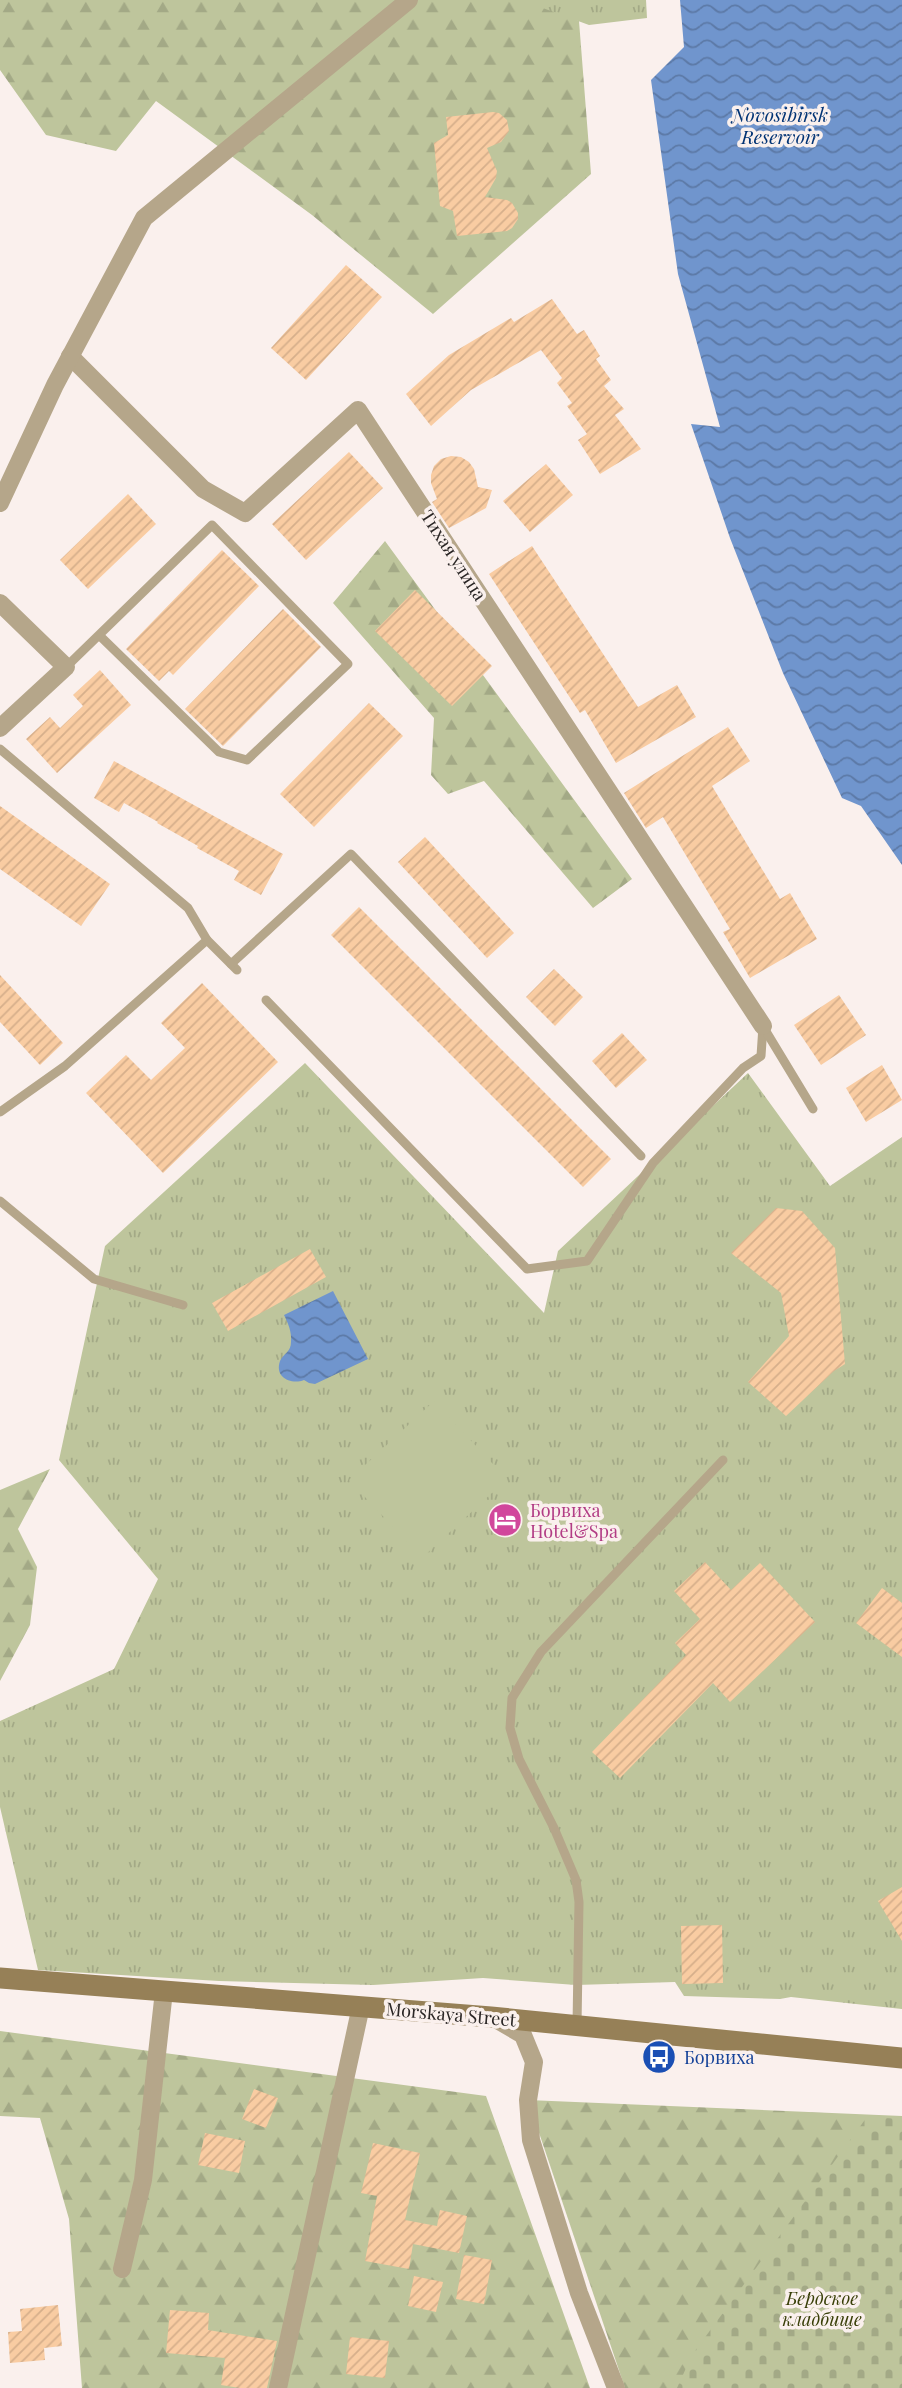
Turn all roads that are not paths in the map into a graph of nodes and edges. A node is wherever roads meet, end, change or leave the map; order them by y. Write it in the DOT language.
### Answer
graph roads {
  1 [pos="409,0"];
  2 [pos="70,356"];
  3 [pos="0,503"];
  4 [pos="0,603"];
  5 [pos="99,635"];
  6 [pos="66,667"];
  7 [pos="0,728"];
  8 [pos="0,749"];
  9 [pos="207,940"];
  10 [pos="266,1000"];
  11 [pos="763,1027"];
  12 [pos="813,1109"];
  13 [pos="0,1112"];
  14 [pos="642,1156"];
  15 [pos="0,1201"];
  16 [pos="183,1305"];
  17 [pos="723,1460"];
  18 [pos="0,1978"];
  19 [pos="164,1990"];
  20 [pos="361,2006"];
  21 [pos="491,2017"];
  22 [pos="576,2025"];
  23 [pos="902,2058"];
  24 [pos="122,2269"];
  25 [pos="278,2388"];
  26 [pos="616,2388"];
  1 -- 2 [label="street"];
  2 -- 3 [label="street"];
  2 -- 11 [label="street, Тихая улица"];
  4 -- 6 [label="street"];
  5 -- 5 [label="lane"];
  5 -- 6 [label="lane"];
  6 -- 7 [label="street"];
  8 -- 9 [label="lane"];
  9 -- 13 [label="lane"];
  9 -- 14 [label="lane"];
  10 -- 11 [label="lane"];
  11 -- 12 [label="lane"];
  15 -- 16 [label="lane"];
  17 -- 22 [label="lane"];
  18 -- 19 [label="street, Morskaya Street"];
  19 -- 20 [label="street, Morskaya Street"];
  19 -- 24 [label="street"];
  20 -- 21 [label="street, Morskaya Street"];
  20 -- 25 [label="street"];
  21 -- 22 [label="street, Morskaya Street"];
  21 -- 26 [label="street"];
  22 -- 23 [label="street, Morskaya Street"];
}
